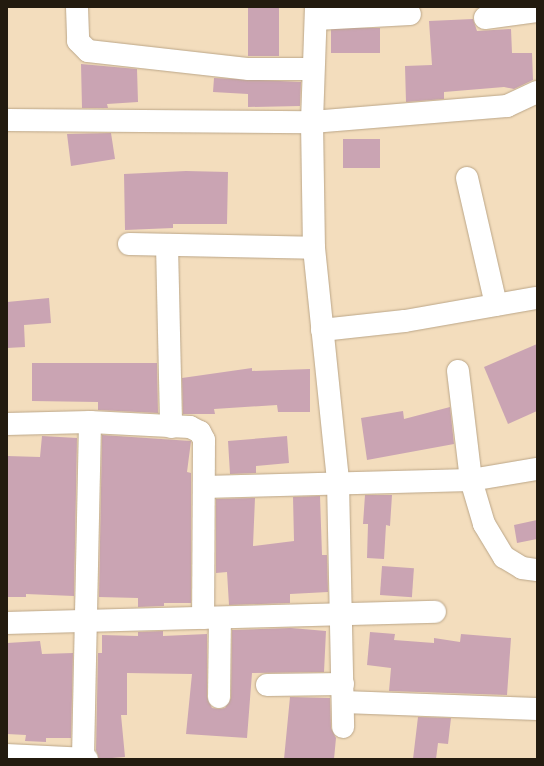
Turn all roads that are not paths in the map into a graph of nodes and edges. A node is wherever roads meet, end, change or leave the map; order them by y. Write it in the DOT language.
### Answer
graph roads {
  1 [pos="77,7"];
  2 [pos="537,11"];
  3 [pos="316,13"];
  4 [pos="410,14"];
  5 [pos="485,18"];
  6 [pos="313,70"];
  7 [pos="537,92"];
  8 [pos="7,120"];
  9 [pos="312,122"];
  10 [pos="467,178"];
  11 [pos="129,244"];
  12 [pos="167,245"];
  13 [pos="314,248"];
  14 [pos="535,298"];
  15 [pos="496,305"];
  16 [pos="322,330"];
  17 [pos="458,372"];
  18 [pos="90,422"];
  19 [pos="7,424"];
  20 [pos="171,427"];
  21 [pos="537,469"];
  22 [pos="471,480"];
  23 [pos="338,482"];
  24 [pos="204,487"];
  25 [pos="537,570"];
  26 [pos="435,612"];
  27 [pos="340,615"];
  28 [pos="212,618"];
  29 [pos="87,621"];
  30 [pos="7,623"];
  31 [pos="266,685"];
  32 [pos="343,693"];
  33 [pos="219,697"];
  34 [pos="537,709"];
  35 [pos="343,728"];
  36 [pos="7,755"];
  37 [pos="85,758"];
  1 -- 6 [label="street"];
  2 -- 5 [label="street"];
  3 -- 4 [label="street"];
  3 -- 6 [label="street"];
  6 -- 9 [label="street"];
  7 -- 9 [label="street"];
  8 -- 9 [label="street"];
  9 -- 13 [label="street"];
  10 -- 15 [label="street"];
  11 -- 12 [label="street"];
  12 -- 13 [label="street"];
  12 -- 20 [label="street"];
  13 -- 16 [label="street"];
  14 -- 15 [label="street"];
  15 -- 16 [label="street"];
  16 -- 23 [label="street"];
  17 -- 22 [label="street"];
  18 -- 19 [label="street"];
  18 -- 20 [label="street"];
  18 -- 29 [label="street"];
  20 -- 24 [label="street"];
  21 -- 22 [label="street"];
  22 -- 23 [label="street"];
  22 -- 25 [label="street"];
  23 -- 24 [label="street"];
  23 -- 27 [label="street"];
  24 -- 28 [label="street"];
  26 -- 27 [label="street"];
  27 -- 28 [label="street"];
  27 -- 32 [label="street"];
  28 -- 29 [label="street"];
  28 -- 33 [label="street"];
  29 -- 30 [label="street"];
  29 -- 37 [label="street"];
  31 -- 32 [label="street"];
  32 -- 34 [label="street"];
  32 -- 35 [label="street"];
  36 -- 37 [label="street"];
}
